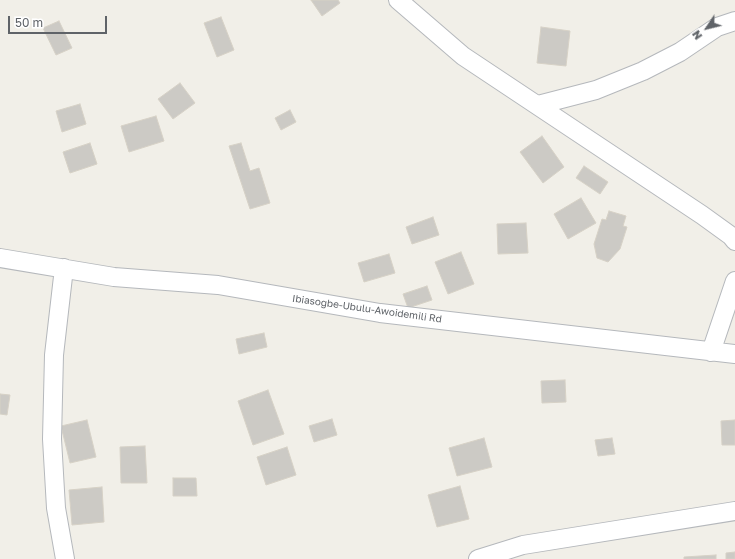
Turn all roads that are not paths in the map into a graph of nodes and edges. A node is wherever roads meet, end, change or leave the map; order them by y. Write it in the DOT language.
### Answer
graph roads {
  1 [pos="398,0"];
  2 [pos="735,21"];
  3 [pos="538,106"];
  4 [pos="735,241"];
  5 [pos="0,258"];
  6 [pos="64,268"];
  7 [pos="735,281"];
  8 [pos="711,352"];
  9 [pos="735,354"];
  10 [pos="735,511"];
  11 [pos="65,559"];
  12 [pos="478,559"];
  1 -- 3 [label="street"];
  2 -- 3 [label="street"];
  3 -- 4 [label="street"];
  5 -- 6 [label="street, Ibiasogbe-Ubulu-Awoidemili Rd"];
  6 -- 8 [label="street, Ibiasogbe-Ubulu-Awoidemili Rd"];
  6 -- 11 [label="street"];
  7 -- 8 [label="street"];
  8 -- 9 [label="street, Ibiasogbe-Ubulu-Awoidemili Rd"];
  10 -- 12 [label="street"];
}
